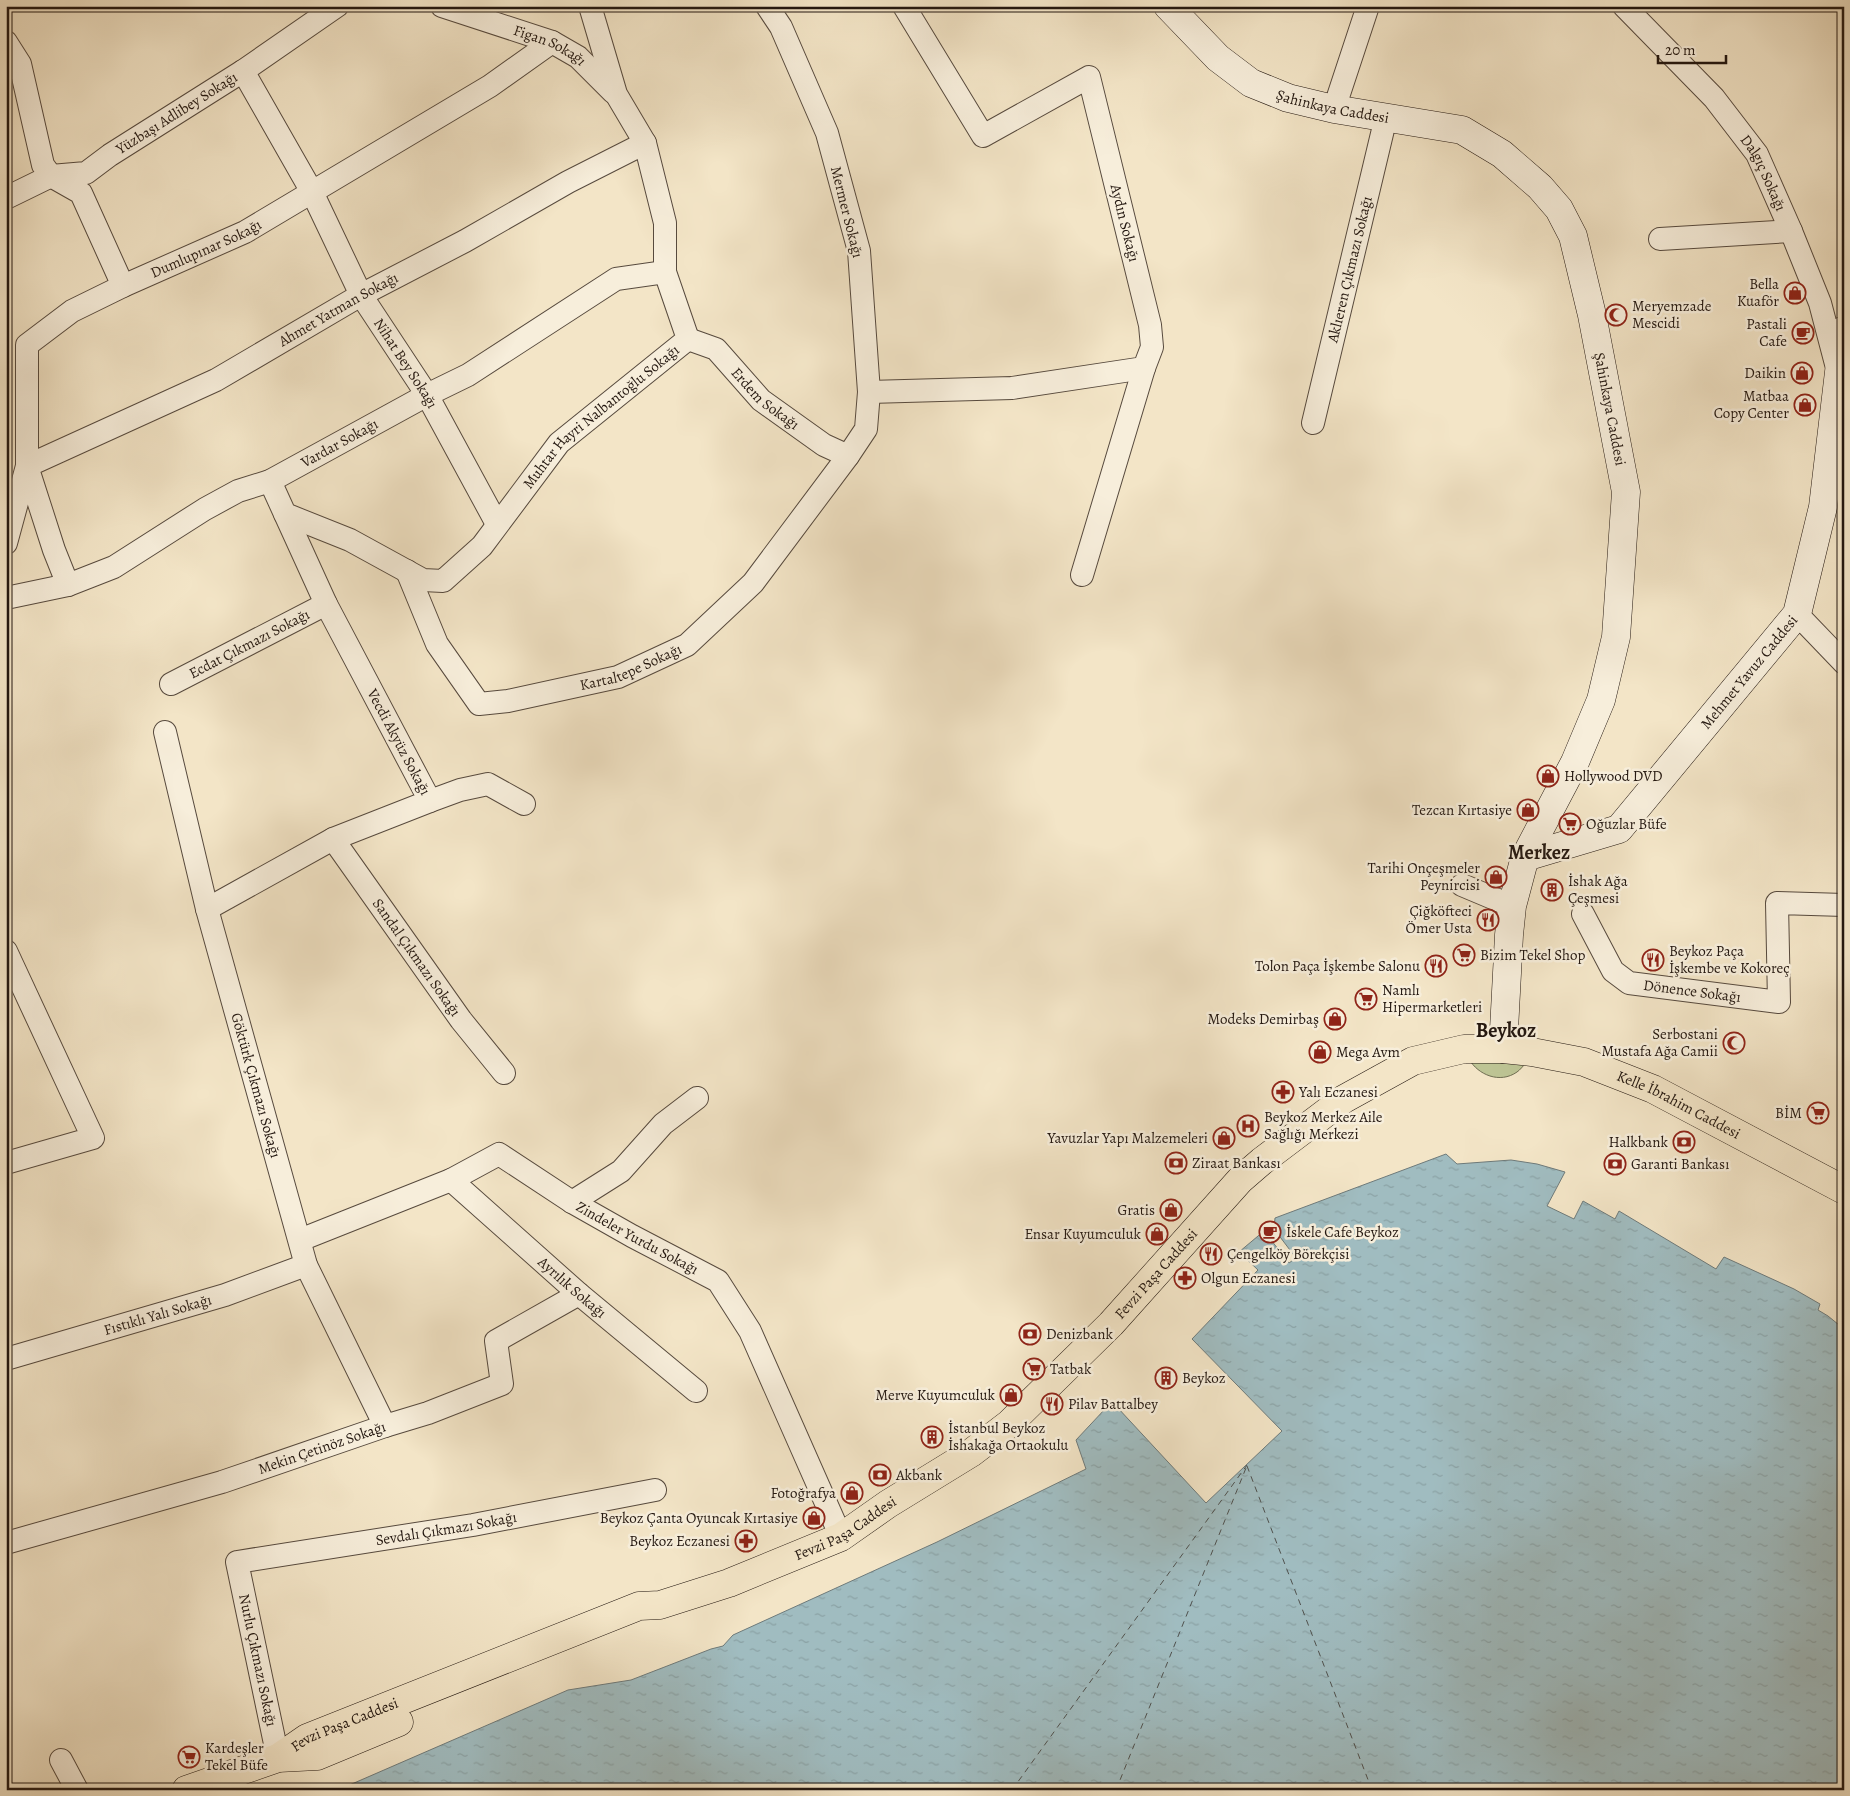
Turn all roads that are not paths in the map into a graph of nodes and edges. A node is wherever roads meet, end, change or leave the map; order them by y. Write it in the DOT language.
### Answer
graph roads {
  1 [pos="337,6"];
  2 [pos="442,6"];
  3 [pos="590,6"];
  4 [pos="767,6"];
  5 [pos="904,6"];
  6 [pos="1168,6"];
  7 [pos="1368,6"];
  8 [pos="1624,6"];
  9 [pos="6,42"];
  10 [pos="552,42"];
  11 [pos="243,71"];
  12 [pos="616,94"];
  13 [pos="1334,109"];
  14 [pos="1386,116"];
  15 [pos="645,144"];
  16 [pos="51,176"];
  17 [pos="312,192"];
  18 [pos="6,198"];
  19 [pos="1790,230"];
  20 [pos="1660,239"];
  21 [pos="665,272"];
  22 [pos="123,286"];
  23 [pos="361,295"];
  24 [pos="1844,330"];
  25 [pos="688,339"];
  26 [pos="1144,368"];
  27 [pos="1841,382"];
  28 [pos="869,392"];
  29 [pos="427,395"];
  30 [pos="1313,422"];
  31 [pos="848,456"];
  32 [pos="27,466"];
  33 [pos="270,481"];
  34 [pos="285,514"];
  35 [pos="498,524"];
  36 [pos="6,543"];
  37 [pos="407,571"];
  38 [pos="1082,575"];
  39 [pos="68,585"];
  40 [pos="6,598"];
  41 [pos="326,604"];
  42 [pos="1798,614"];
  43 [pos="1844,663"];
  44 [pos="171,684"];
  45 [pos="165,732"];
  46 [pos="430,801"];
  47 [pos="524,804"];
  48 [pos="333,839"];
  49 [pos="1525,857"];
  50 [pos="1462,885"];
  51 [pos="1844,905"];
  52 [pos="1512,906"];
  53 [pos="207,909"];
  54 [pos="1583,914"];
  55 [pos="9,965"];
  56 [pos="1503,1049"];
  57 [pos="504,1073"];
  58 [pos="697,1098"];
  59 [pos="6,1164"];
  60 [pos="451,1180"];
  61 [pos="1844,1190"];
  62 [pos="572,1202"];
  63 [pos="300,1240"];
  64 [pos="306,1264"];
  65 [pos="579,1294"];
  66 [pos="6,1359"];
  67 [pos="696,1391"];
  68 [pos="385,1426"];
  69 [pos="655,1490"];
  70 [pos="841,1537"];
  71 [pos="6,1543"];
  72 [pos="237,1562"];
  73 [pos="278,1758"];
  74 [pos="62,1760"];
  75 [pos="77,1790"];
  76 [pos="186,1790"];
  1 -- 11 [label="street, Yüzbaşı Adlibey Sokağı"];
  2 -- 10 [label="street, Figan Sokağı"];
  3 -- 12 [label="street, Muhtar Hayri Nalbantoğlu Sokağı"];
  4 -- 28 [label="street, Mermer Sokağı"];
  5 -- 26 [label="street, Aydın Sokağı"];
  6 -- 13 [label="street, Şahinkaya Caddesi"];
  7 -- 13 [label="street"];
  8 -- 19 [label="street, Dalgıç Sokağı"];
  9 -- 16 [label="street"];
  10 -- 12 [label="street, Figan Sokağı"];
  10 -- 17 [label="street, Dumlupınar Sokağı"];
  11 -- 16 [label="street, Yüzbaşı Adlibey Sokağı"];
  11 -- 17 [label="street, Nihat Bey Sokağı"];
  12 -- 15 [label="street, Muhtar Hayri Nalbantoğlu Sokağı"];
  13 -- 14 [label="street, Şahinkaya Caddesi"];
  14 -- 30 [label="street, Aklıeren Çıkmazı Sokağı"];
  14 -- 49 [label="street, Şahinkaya Caddesi"];
  15 -- 21 [label="street, Muhtar Hayri Nalbantoğlu Sokağı"];
  15 -- 23 [label="street, Ahmet Yatman Sokağı"];
  16 -- 18 [label="street, Yüzbaşı Adlibey Sokağı"];
  16 -- 22 [label="street"];
  17 -- 22 [label="street, Dumlupınar Sokağı"];
  17 -- 23 [label="street, Nihat Bey Sokağı"];
  19 -- 20 [label="street"];
  19 -- 27 [label="street, Dalgıç Sokağı"];
  21 -- 25 [label="street, Muhtar Hayri Nalbantoğlu Sokağı"];
  21 -- 29 [label="street, Vardar Sokağı"];
  22 -- 32 [label="street, Dumlupınar Sokağı"];
  23 -- 29 [label="street, Nihat Bey Sokağı"];
  23 -- 32 [label="street, Ahmet Yatman Sokağı"];
  24 -- 27 [label="street, Mehmet Yavuz Caddesi"];
  25 -- 31 [label="street, Erdem Sokağı"];
  25 -- 35 [label="street, Muhtar Hayri Nalbantoğlu Sokağı"];
  26 -- 28 [label="street"];
  26 -- 38 [label="street, Aydın Sokağı"];
  27 -- 42 [label="street, Mehmet Yavuz Caddesi"];
  28 -- 31 [label="street, Mermer Sokağı"];
  29 -- 33 [label="street, Vardar Sokağı"];
  29 -- 35 [label="street, Nihat Bey Sokağı"];
  31 -- 37 [label="street, Kartaltepe Sokağı"];
  32 -- 36 [label="street, Dumlupınar Sokağı"];
  32 -- 39 [label="street"];
  33 -- 34 [label="street"];
  33 -- 39 [label="street, Vardar Sokağı"];
  34 -- 37 [label="street, Muhtar Hayri Nalbantoğlu Sokağı"];
  34 -- 41 [label="street, Vecdi Akyüz Sokağı"];
  35 -- 37 [label="street, Muhtar Hayri Nalbantoğlu Sokağı"];
  39 -- 40 [label="street, Vardar Sokağı"];
  41 -- 44 [label="street, Ecdat Çıkmazı Sokağı"];
  41 -- 46 [label="street, Vecdi Akyüz Sokağı"];
  42 -- 43 [label="street"];
  42 -- 49 [label="street, Mehmet Yavuz Caddesi"];
  45 -- 53 [label="street, Göktürk Çıkmazı Sokağı"];
  46 -- 47 [label="street"];
  46 -- 48 [label="street, Vecdi Akyüz Sokağı"];
  48 -- 53 [label="street, Vecdi Akyüz Sokağı"];
  48 -- 57 [label="street, Sandal Çıkmazı Sokağı"];
  49 -- 52 [label="street, Şahinkaya Caddesi"];
  50 -- 52 [label="street"];
  51 -- 54 [label="street, Dönence Sokağı"];
  52 -- 56 [label="street, Şahinkaya Caddesi"];
  53 -- 63 [label="street, Göktürk Çıkmazı Sokağı"];
  55 -- 59 [label="street"];
  56 -- 61 [label="main road, Kelle İbrahim Caddesi"];
  56 -- 70 [label="main road, Fevzi Paşa Caddesi"];
  58 -- 62 [label="street"];
  60 -- 62 [label="street, Zindeler Yurdu Sokağı"];
  60 -- 63 [label="street, Zindeler Yurdu Sokağı"];
  60 -- 65 [label="street, Ayrılık Sokağı"];
  62 -- 70 [label="street, Zindeler Yurdu Sokağı"];
  63 -- 64 [label="street, Göktürk Çıkmazı Sokağı"];
  64 -- 66 [label="street, Fıstıklı Yalı Sokağı"];
  64 -- 68 [label="street, Göktürk Çıkmazı Sokağı"];
  65 -- 67 [label="street, Ayrılık Sokağı"];
  65 -- 68 [label="street, Mekin Çetinöz Sokağı"];
  68 -- 71 [label="street, Mekin Çetinöz Sokağı"];
  69 -- 72 [label="street, Sevdalı Çıkmazı Sokağı"];
  70 -- 73 [label="main road, Fevzi Paşa Caddesi"];
  72 -- 73 [label="street, Nurlu Çıkmazı Sokağı"];
  73 -- 76 [label="main road, Fevzi Paşa Caddesi"];
  74 -- 75 [label="street"];
}
